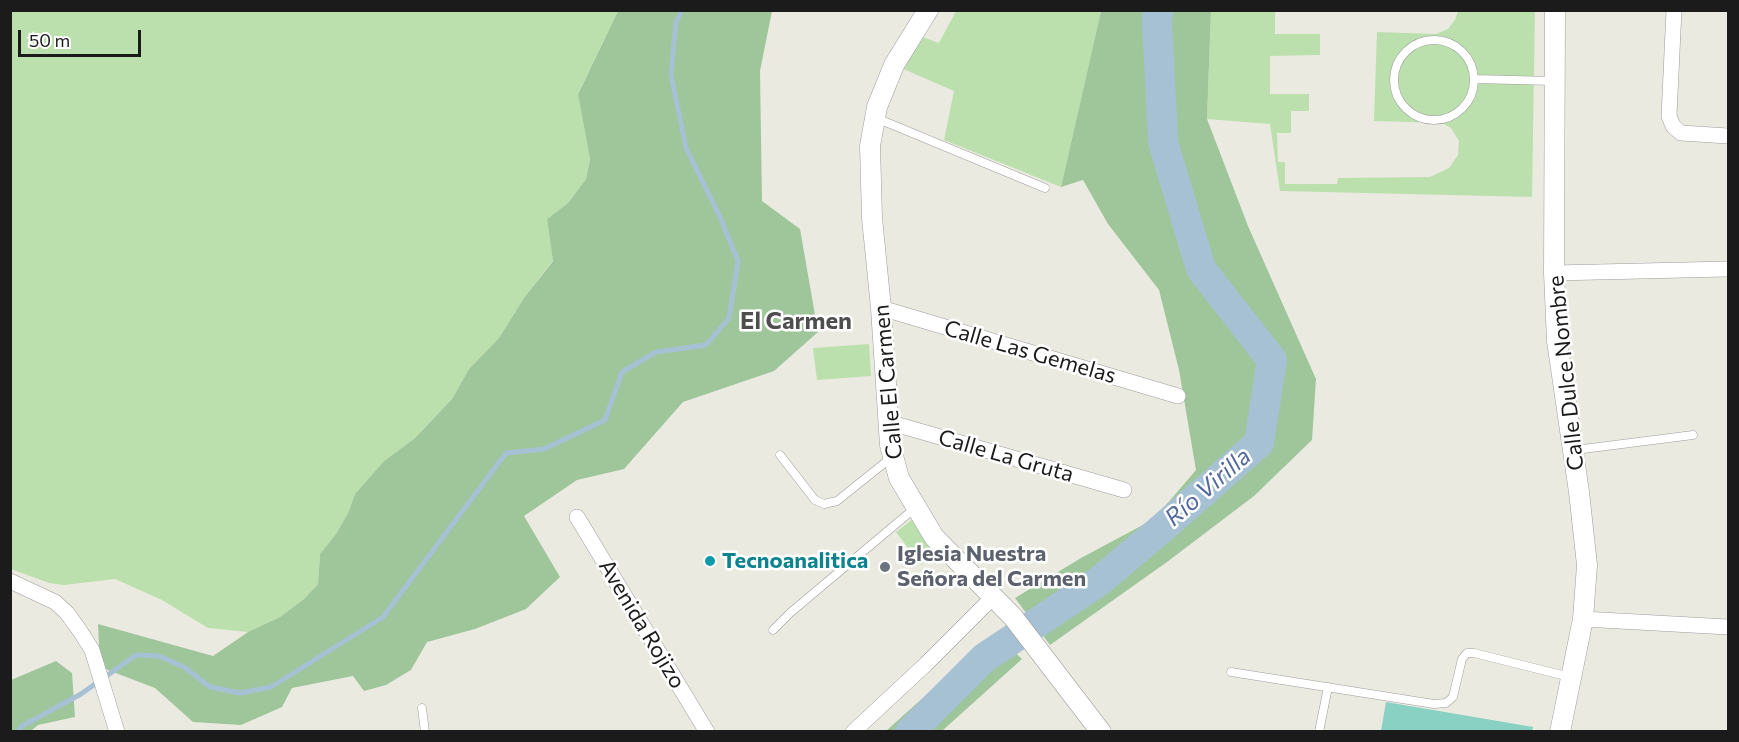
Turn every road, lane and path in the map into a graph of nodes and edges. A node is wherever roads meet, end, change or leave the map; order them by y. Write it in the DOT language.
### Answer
graph roads {
  1 [pos="928,10"];
  2 [pos="1555,10"];
  3 [pos="1674,10"];
  4 [pos="1474,79"];
  5 [pos="1555,81"];
  6 [pos="875,117"];
  7 [pos="1728,136"];
  8 [pos="1045,188"];
  9 [pos="1728,269"];
  10 [pos="1554,273"];
  11 [pos="881,308"];
  12 [pos="1178,396"];
  13 [pos="888,422"];
  14 [pos="1693,435"];
  15 [pos="1573,450"];
  16 [pos="780,455"];
  17 [pos="893,456"];
  18 [pos="1124,490"];
  19 [pos="915,508"];
  20 [pos="577,517"];
  21 [pos="10,581"];
  22 [pos="993,597"];
  23 [pos="1583,619"];
  24 [pos="1728,627"];
  25 [pos="773,630"];
  26 [pos="1231,672"];
  27 [pos="1572,677"];
  28 [pos="1328,687"];
  29 [pos="422,708"];
  30 [pos="117,732"];
  31 [pos="425,732"];
  32 [pos="707,732"];
  33 [pos="853,732"];
  34 [pos="1101,732"];
  35 [pos="1319,732"];
  36 [pos="1560,732"];
  1 -- 6 [label="street, Calle El Carmen"];
  2 -- 5 [label="street, Calle Dulce Nombre"];
  3 -- 7 [label="street"];
  4 -- 4 [label="lane"];
  4 -- 5 [label="lane"];
  5 -- 10 [label="street, Calle Dulce Nombre"];
  6 -- 8 [label="lane"];
  6 -- 11 [label="street, Calle El Carmen"];
  9 -- 10 [label="street"];
  10 -- 15 [label="street, Calle Dulce Nombre"];
  11 -- 12 [label="street, Calle Las Gemelas"];
  11 -- 13 [label="street, Calle El Carmen"];
  13 -- 17 [label="street, Calle El Carmen"];
  13 -- 18 [label="street, Calle La Gruta"];
  14 -- 15 [label="lane"];
  15 -- 23 [label="street, Calle Dulce Nombre"];
  16 -- 17 [label="lane"];
  17 -- 19 [label="street, Calle El Carmen"];
  19 -- 22 [label="street, Calle El Carmen"];
  19 -- 25 [label="lane"];
  20 -- 32 [label="street, Avenida Rojizo"];
  21 -- 30 [label="street"];
  22 -- 33 [label="street"];
  22 -- 34 [label="street, Calle El Carmen"];
  23 -- 24 [label="street"];
  23 -- 27 [label="street, Calle Dulce Nombre"];
  26 -- 28 [label="lane"];
  27 -- 28 [label="lane"];
  27 -- 36 [label="street, Calle Dulce Nombre"];
  28 -- 35 [label="lane"];
  29 -- 31 [label="lane"];
}
